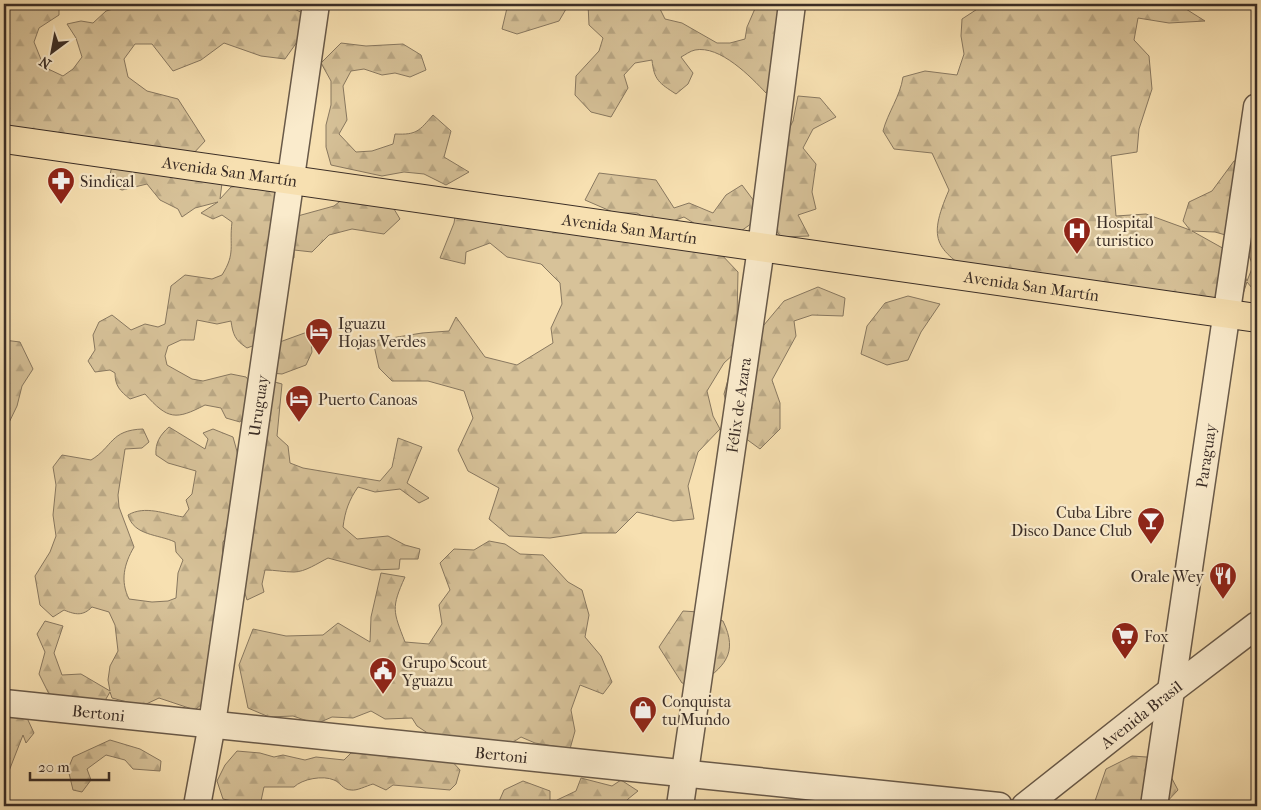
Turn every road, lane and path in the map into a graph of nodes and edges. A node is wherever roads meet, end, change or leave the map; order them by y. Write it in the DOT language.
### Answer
graph roads {
  1 [pos="316,4"];
  2 [pos="792,4"];
  3 [pos="1257,107"];
  4 [pos="4,139"];
  5 [pos="289,180"];
  6 [pos="761,248"];
  7 [pos="1226,315"];
  8 [pos="1257,318"];
  9 [pos="1257,625"];
  10 [pos="1173,689"];
  11 [pos="4,703"];
  12 [pos="212,724"];
  13 [pos="684,775"];
  14 [pos="197,806"];
  15 [pos="680,806"];
  16 [pos="999,806"];
  17 [pos="1026,806"];
  18 [pos="1154,806"];
  1 -- 5 [label="street, Uruguay"];
  2 -- 6 [label="street, Félix de Azara"];
  3 -- 7 [label="street, Paraguay"];
  4 -- 5 [label="main road, Avenida San Martín"];
  5 -- 6 [label="main road, Avenida San Martín"];
  5 -- 12 [label="street, Uruguay"];
  6 -- 7 [label="main road, Avenida San Martín"];
  6 -- 13 [label="street, Félix de Azara"];
  7 -- 8 [label="main road, Avenida San Martín"];
  7 -- 10 [label="street, Paraguay"];
  9 -- 10 [label="street, Avenida Brasil"];
  10 -- 17 [label="street, Avenida Brasil"];
  10 -- 18 [label="street, Paraguay"];
  11 -- 12 [label="street, Bertoni"];
  12 -- 13 [label="street, Bertoni"];
  12 -- 14 [label="street, Uruguay"];
  13 -- 15 [label="street, Félix de Azara"];
  13 -- 16 [label="street, Bertoni"];
}
